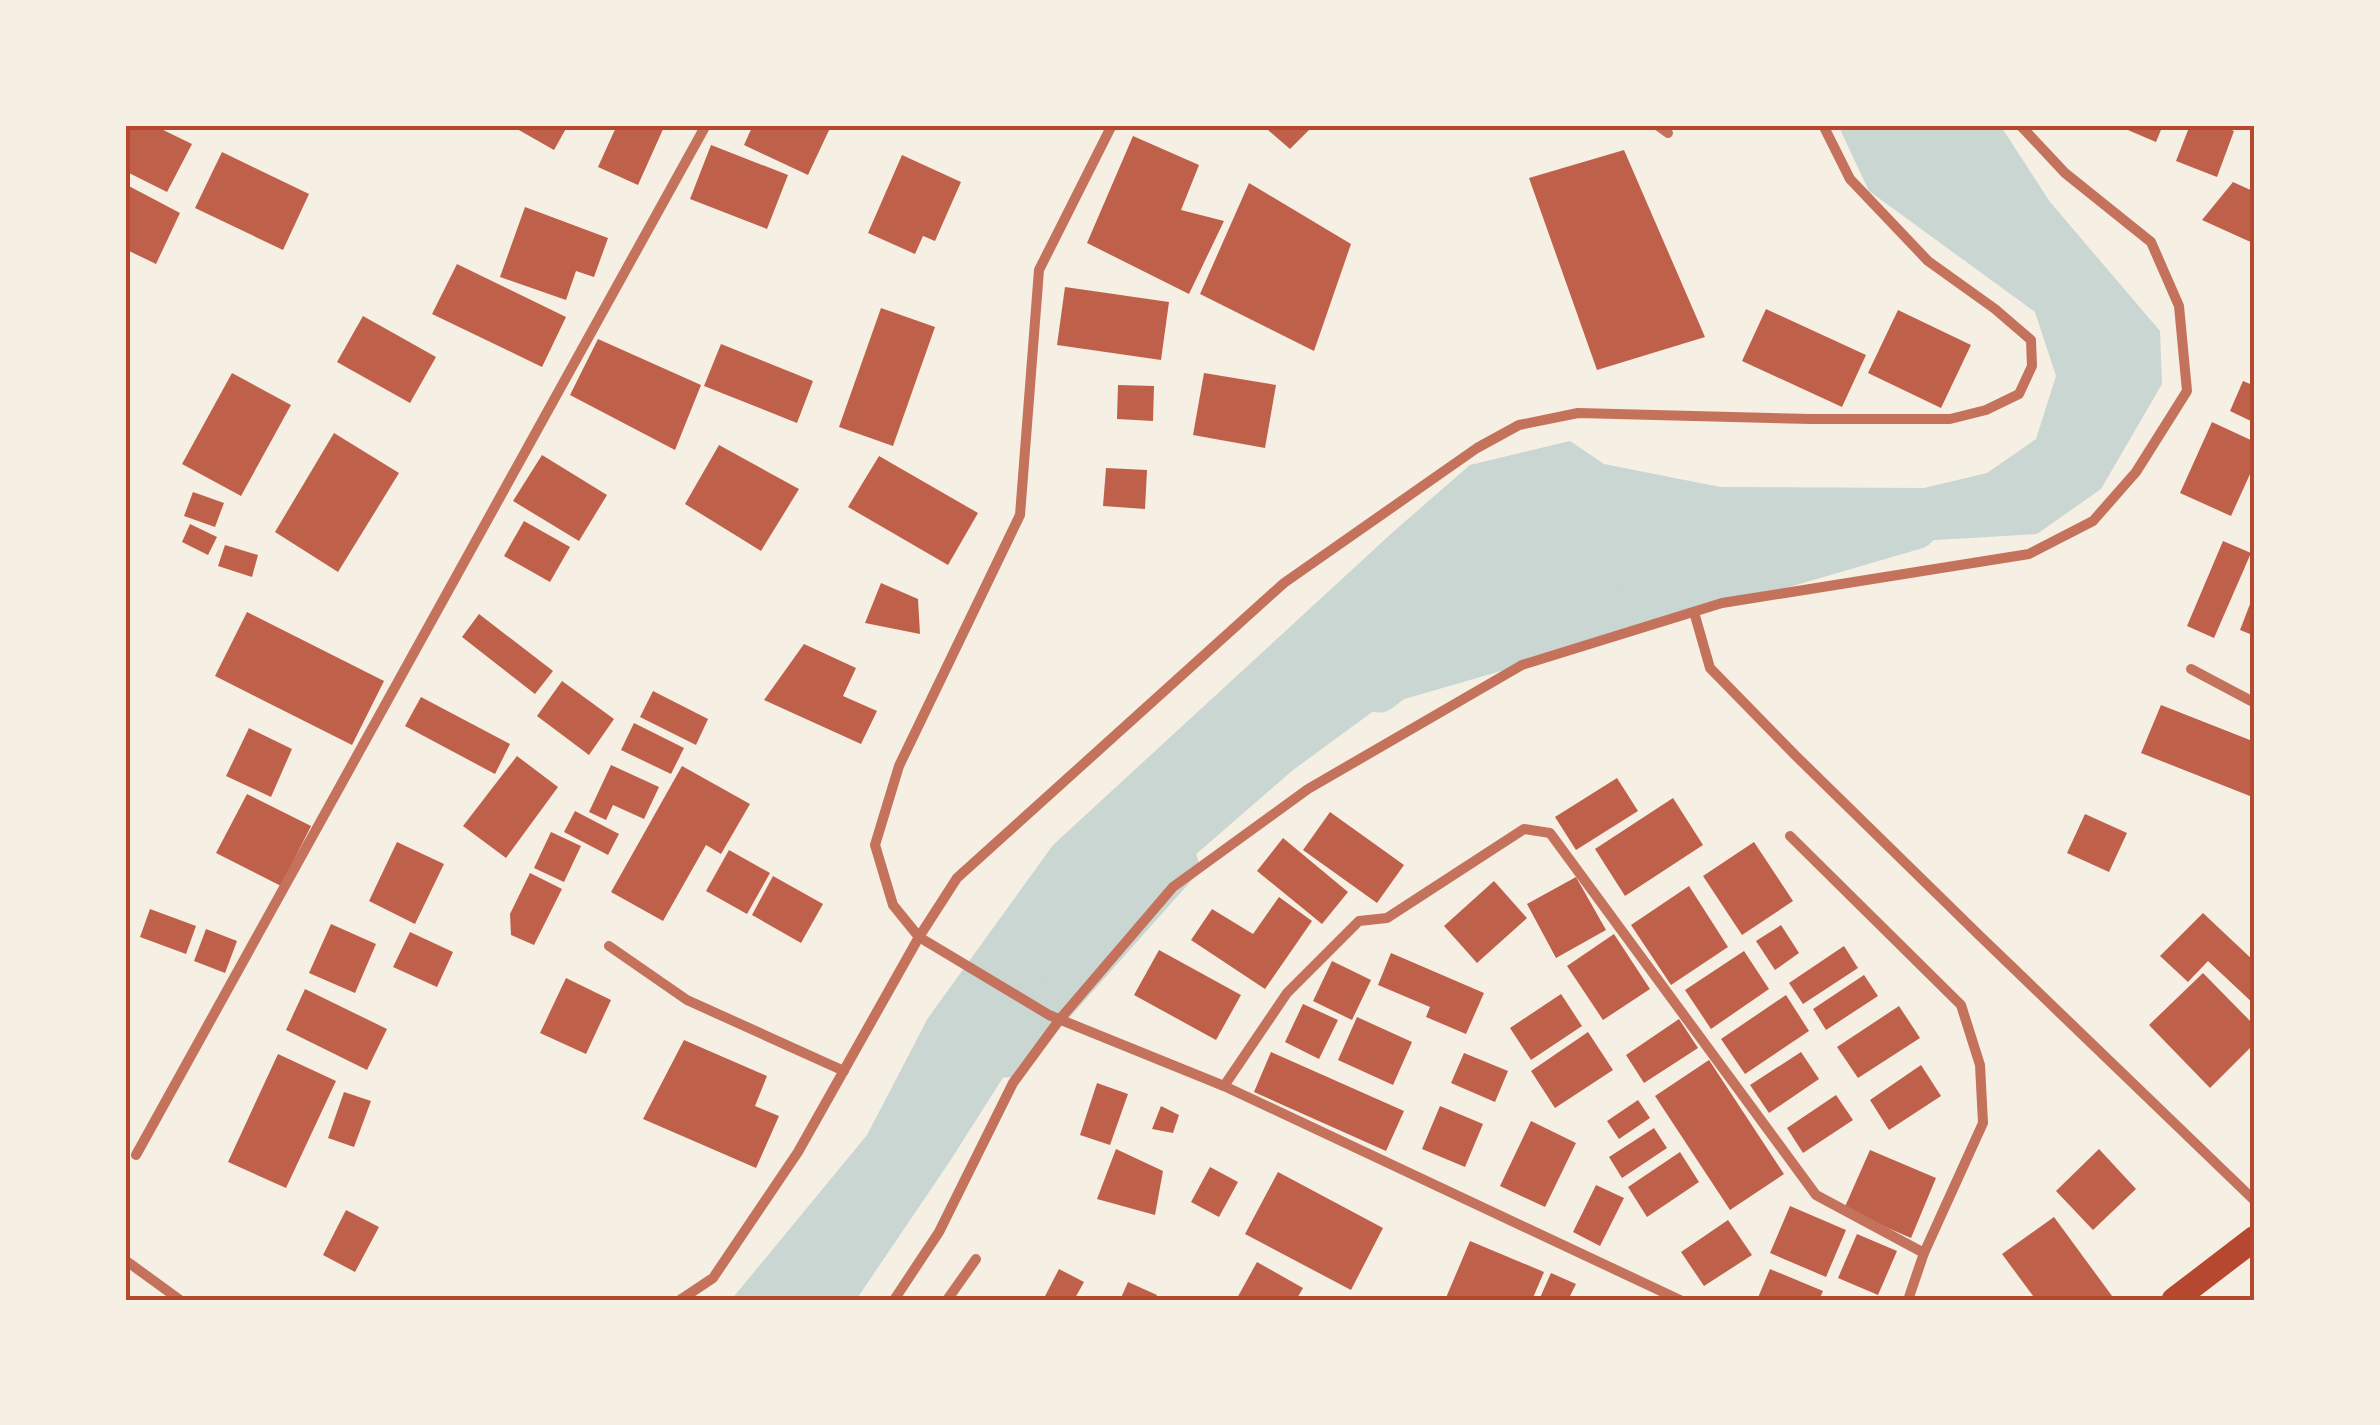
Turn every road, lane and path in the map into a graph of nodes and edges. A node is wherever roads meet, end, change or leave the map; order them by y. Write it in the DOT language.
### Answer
graph roads {
  1 [pos="706,125"];
  2 [pos="1112,125"];
  3 [pos="1657,125"];
  4 [pos="1823,125"];
  5 [pos="2020,125"];
  6 [pos="1668,133"];
  7 [pos="1694,612"];
  8 [pos="2191,670"];
  9 [pos="2255,702"];
  10 [pos="1790,836"];
  11 [pos="919,937"];
  12 [pos="609,946"];
  13 [pos="1055,1017"];
  14 [pos="844,1071"];
  15 [pos="1224,1086"];
  16 [pos="136,1155"];
  17 [pos="2255,1201"];
  18 [pos="2255,1238"];
  19 [pos="1924,1254"];
  20 [pos="976,1259"];
  21 [pos="125,1260"];
  22 [pos="180,1300"];
  23 [pos="680,1300"];
  24 [pos="894,1300"];
  25 [pos="947,1300"];
  26 [pos="1680,1300"];
  27 [pos="1908,1300"];
  28 [pos="2174,1300"];
  1 -- 16 [label="street"];
  2 -- 11 [label="street"];
  3 -- 6 [label="street"];
  4 -- 11 [label="street"];
  5 -- 7 [label="street"];
  7 -- 13 [label="street"];
  7 -- 17 [label="street"];
  8 -- 9 [label="street"];
  10 -- 19 [label="street"];
  11 -- 13 [label="street"];
  11 -- 14 [label="street"];
  12 -- 14 [label="street"];
  13 -- 15 [label="street"];
  13 -- 24 [label="street"];
  14 -- 23 [label="street"];
  15 -- 19 [label="street"];
  15 -- 26 [label="street"];
  18 -- 28 [label="main road"];
  19 -- 27 [label="street"];
  20 -- 25 [label="street"];
  21 -- 22 [label="street"];
}
